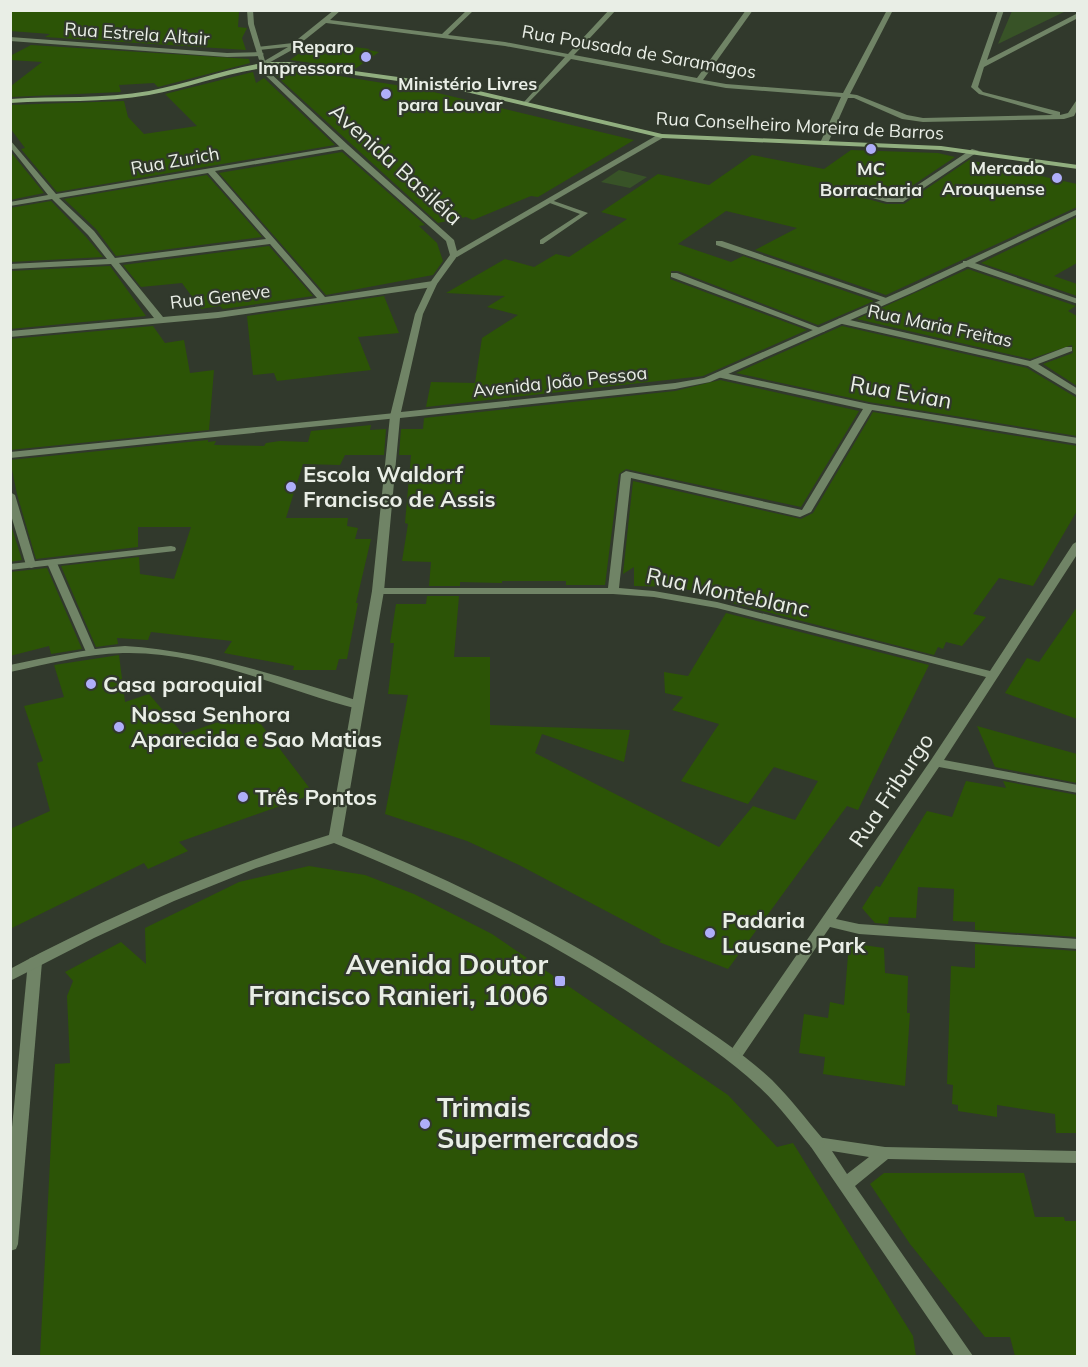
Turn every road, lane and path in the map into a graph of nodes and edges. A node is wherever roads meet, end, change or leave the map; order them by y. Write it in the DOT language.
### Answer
graph roads {
  1 [pos="250,10"];
  2 [pos="338,10"];
  3 [pos="471,10"];
  4 [pos="613,10"];
  5 [pos="750,10"];
  6 [pos="890,10"];
  7 [pos="1001,10"];
  8 [pos="1077,15"];
  9 [pos="325,21"];
  10 [pos="444,35"];
  11 [pos="10,39"];
  12 [pos="297,44"];
  13 [pos="260,51"];
  14 [pos="571,55"];
  15 [pos="263,64"];
  16 [pos="983,65"];
  17 [pos="698,82"];
  18 [pos="846,94"];
  19 [pos="1077,100"];
  20 [pos="10,103"];
  21 [pos="526,103"];
  22 [pos="1067,117"];
  23 [pos="662,136"];
  24 [pos="10,142"];
  25 [pos="824,143"];
  26 [pos="345,147"];
  27 [pos="975,151"];
  28 [pos="1077,167"];
  29 [pos="210,170"];
  30 [pos="843,189"];
  31 [pos="54,197"];
  32 [pos="549,201"];
  33 [pos="10,204"];
  34 [pos="1077,211"];
  35 [pos="272,242"];
  36 [pos="543,242"];
  37 [pos="719,243"];
  38 [pos="454,255"];
  39 [pos="113,261"];
  40 [pos="966,263"];
  41 [pos="10,267"];
  42 [pos="674,275"];
  43 [pos="433,284"];
  44 [pos="888,300"];
  45 [pos="324,301"];
  46 [pos="1077,302"];
  47 [pos="161,321"];
  48 [pos="841,321"];
  49 [pos="821,330"];
  50 [pos="10,334"];
  51 [pos="1069,349"];
  52 [pos="1031,364"];
  53 [pos="720,375"];
  54 [pos="1077,393"];
  55 [pos="869,407"];
  56 [pos="395,416"];
  57 [pos="1077,441"];
  58 [pos="10,455"];
  59 [pos="10,495"];
  60 [pos="1077,544"];
  61 [pos="171,549"];
  62 [pos="52,562"];
  63 [pos="31,565"];
  64 [pos="10,567"];
  65 [pos="378,591"];
  66 [pos="613,591"];
  67 [pos="91,652"];
  68 [pos="10,669"];
  69 [pos="993,675"];
  70 [pos="358,705"];
  71 [pos="936,762"];
  72 [pos="1077,789"];
  73 [pos="335,838"];
  74 [pos="827,922"];
  75 [pos="1077,944"];
  76 [pos="35,962"];
  77 [pos="10,976"];
  78 [pos="734,1057"];
  79 [pos="817,1143"];
  80 [pos="885,1153"];
  81 [pos="1077,1157"];
  82 [pos="846,1184"];
  83 [pos="10,1244"];
  84 [pos="964,1356"];
  1 -- 13 [label="street"];
  2 -- 9 [label="street"];
  3 -- 10 [label="street"];
  4 -- 14 [label="street"];
  5 -- 17 [label="street"];
  6 -- 18 [label="street"];
  7 -- 16 [label="street"];
  8 -- 16 [label="street"];
  9 -- 10 [label="street, Rua Pousada de Saramagos"];
  9 -- 12 [label="street"];
  10 -- 14 [label="street, Rua Pousada de Saramagos"];
  11 -- 13 [label="street, Rua Estrela Altair"];
  12 -- 13 [label="street, Rua Estrela Altair"];
  12 -- 15 [label="street"];
  13 -- 15 [label="street"];
  14 -- 17 [label="street, Rua Pousada de Saramagos"];
  14 -- 21 [label="street"];
  15 -- 20 [label="main road, Rua Conselheiro Moreira de Barros"];
  15 -- 21 [label="main road, Rua Conselheiro Moreira de Barros"];
  15 -- 26 [label="street, Avenida Basiléia"];
  16 -- 22 [label="street"];
  17 -- 18 [label="street, Rua Pousada de Saramagos"];
  18 -- 22 [label="street, Rua Pousada de Saramagos"];
  18 -- 25 [label="street"];
  19 -- 22 [label="street"];
  21 -- 23 [label="main road, Rua Conselheiro Moreira de Barros"];
  23 -- 25 [label="main road, Rua Conselheiro Moreira de Barros"];
  23 -- 32 [label="street"];
  24 -- 31 [label="street"];
  25 -- 27 [label="main road, Rua Conselheiro Moreira de Barros"];
  26 -- 29 [label="street, Rua Zurich"];
  26 -- 38 [label="street, Avenida Basiléia"];
  27 -- 28 [label="main road, Rua Conselheiro Moreira de Barros"];
  27 -- 30 [label="street"];
  29 -- 31 [label="street, Rua Zurich"];
  29 -- 35 [label="street"];
  31 -- 33 [label="street, Rua Zurich"];
  31 -- 39 [label="street"];
  32 -- 36 [label="lane"];
  32 -- 38 [label="street"];
  34 -- 40 [label="street, Avenida João Pessoa"];
  35 -- 39 [label="street"];
  35 -- 45 [label="street"];
  37 -- 44 [label="lane"];
  38 -- 43 [label="street, Avenida Basiléia"];
  39 -- 41 [label="street"];
  39 -- 47 [label="street"];
  40 -- 44 [label="street, Avenida João Pessoa"];
  40 -- 46 [label="street"];
  42 -- 49 [label="lane"];
  43 -- 45 [label="street, Rua Geneve"];
  43 -- 56 [label="street, Avenida Basiléia"];
  44 -- 48 [label="street, Avenida João Pessoa"];
  45 -- 47 [label="street, Rua Geneve"];
  47 -- 50 [label="street, Rua Geneve"];
  48 -- 49 [label="street, Avenida João Pessoa"];
  48 -- 52 [label="street, Rua Maria Freitas"];
  49 -- 53 [label="street, Avenida João Pessoa"];
  51 -- 52 [label="street, Rua Maria Freitas"];
  52 -- 54 [label="street, Rua Maria Freitas"];
  53 -- 55 [label="street, Rua Evian"];
  53 -- 56 [label="street, Avenida João Pessoa"];
  55 -- 57 [label="street, Rua Evian"];
  55 -- 66 [label="street"];
  56 -- 58 [label="street, Avenida João Pessoa"];
  56 -- 65 [label="street, Avenida Basiléia"];
  59 -- 63 [label="lane"];
  60 -- 69 [label="street, Rua Friburgo"];
  61 -- 62 [label="street"];
  62 -- 63 [label="street"];
  62 -- 67 [label="lane"];
  63 -- 64 [label="street"];
  65 -- 66 [label="street, Rua Monteblanc"];
  65 -- 70 [label="street, Avenida Basiléia"];
  66 -- 69 [label="street, Rua Monteblanc"];
  67 -- 68 [label="street"];
  67 -- 70 [label="street"];
  69 -- 71 [label="street, Rua Friburgo"];
  70 -- 73 [label="street, Avenida Basiléia"];
  71 -- 72 [label="street"];
  71 -- 74 [label="street, Rua Friburgo"];
  73 -- 76 [label="street"];
  73 -- 78 [label="street"];
  74 -- 75 [label="street"];
  74 -- 78 [label="street, Rua Friburgo"];
  76 -- 77 [label="street"];
  76 -- 83 [label="street"];
  78 -- 79 [label="street"];
  79 -- 80 [label="street"];
  79 -- 82 [label="street"];
  80 -- 81 [label="street"];
  80 -- 82 [label="street"];
  82 -- 84 [label="street"];
}
